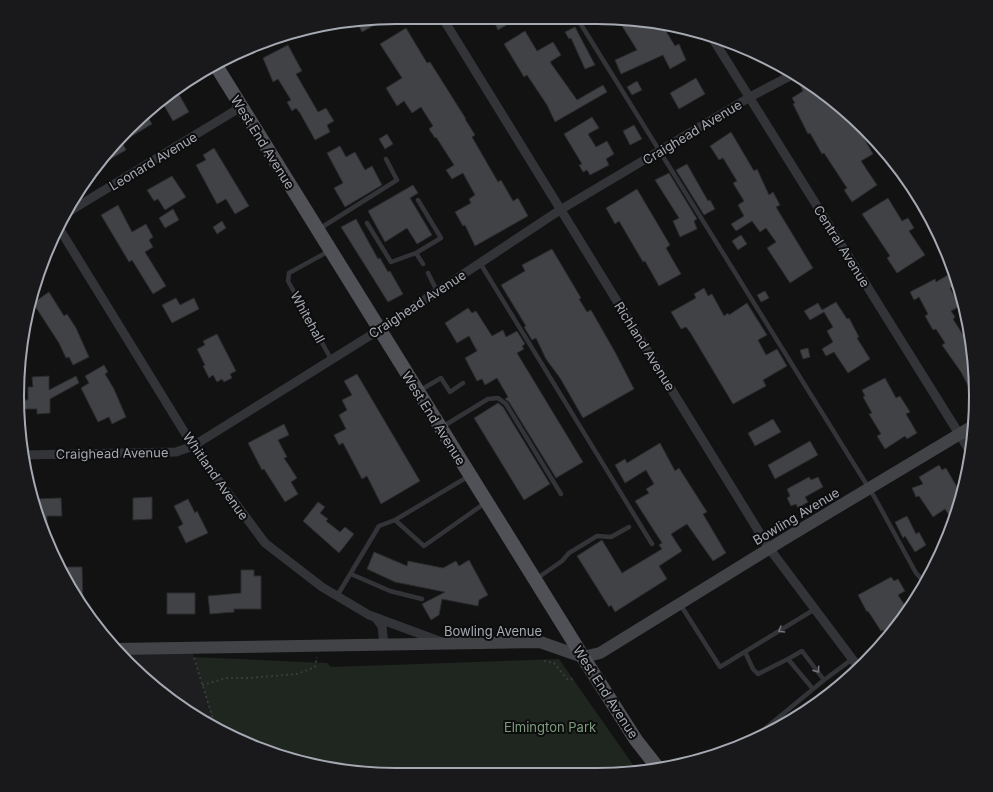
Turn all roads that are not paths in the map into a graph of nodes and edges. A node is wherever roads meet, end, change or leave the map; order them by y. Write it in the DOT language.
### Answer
graph roads {
  1 [pos="446,24"];
  2 [pos="581,24"];
  3 [pos="716,44"];
  4 [pos="218,69"];
  5 [pos="788,77"];
  6 [pos="750,97"];
  7 [pos="241,107"];
  8 [pos="660,151"];
  9 [pos="386,159"];
  10 [pos="418,200"];
  11 [pos="76,207"];
  12 [pos="560,210"];
  13 [pos="367,223"];
  14 [pos="318,230"];
  15 [pos="62,232"];
  16 [pos="330,250"];
  17 [pos="416,253"];
  18 [pos="480,262"];
  19 [pos="422,264"];
  20 [pos="428,274"];
  21 [pos="437,291"];
  22 [pos="379,330"];
  23 [pos="331,359"];
  24 [pos="463,383"];
  25 [pos="418,392"];
  26 [pos="441,428"];
  27 [pos="967,429"];
  28 [pos="959,433"];
  29 [pos="966,445"];
  30 [pos="193,446"];
  31 [pos="29,455"];
  32 [pos="470,476"];
  33 [pos="869,488"];
  34 [pos="561,494"];
  35 [pos="487,502"];
  36 [pos="395,520"];
  37 [pos="629,527"];
  38 [pos="652,544"];
  39 [pos="769,548"];
  40 [pos="351,574"];
  41 [pos="921,578"];
  42 [pos="535,580"];
  43 [pos="337,596"];
  44 [pos="422,599"];
  45 [pos="680,604"];
  46 [pos="815,609"];
  47 [pos="374,616"];
  48 [pos="447,644"];
  49 [pos="384,645"];
  50 [pos="123,649"];
  51 [pos="745,652"];
  52 [pos="583,657"];
  53 [pos="788,659"];
  54 [pos="851,660"];
  55 [pos="855,664"];
  56 [pos="824,680"];
  57 [pos="813,689"];
  58 [pos="766,728"];
  59 [pos="655,764"];
  1 -- 12 [label="street, Richland Avenue"];
  2 -- 8 [label="lane"];
  3 -- 6 [label="street, Central Avenue"];
  4 -- 7 [label="main road, West End Avenue"];
  5 -- 6 [label="street, Craighead Avenue"];
  6 -- 8 [label="street, Craighead Avenue"];
  6 -- 28 [label="street, Central Avenue"];
  7 -- 11 [label="street, Leonard Avenue"];
  7 -- 14 [label="main road, West End Avenue"];
  8 -- 12 [label="street, Craighead Avenue"];
  8 -- 33 [label="lane"];
  9 -- 14 [label="lane"];
  10 -- 17 [label="lane"];
  12 -- 18 [label="street, Craighead Avenue"];
  12 -- 39 [label="street, Richland Avenue"];
  13 -- 17 [label="lane"];
  14 -- 16 [label="main road, West End Avenue"];
  15 -- 30 [label="street, Whitland Avenue"];
  16 -- 22 [label="main road, West End Avenue"];
  16 -- 23 [label="lane, Whitehall"];
  17 -- 19 [label="lane"];
  18 -- 21 [label="street, Craighead Avenue"];
  18 -- 38 [label="lane"];
  20 -- 21 [label="lane"];
  21 -- 22 [label="street, Craighead Avenue"];
  22 -- 23 [label="street, Craighead Avenue"];
  22 -- 25 [label="main road, West End Avenue"];
  23 -- 30 [label="street, Craighead Avenue"];
  24 -- 25 [label="lane"];
  25 -- 26 [label="main road, West End Avenue"];
  26 -- 32 [label="main road, West End Avenue"];
  26 -- 34 [label="lane"];
  27 -- 28 [label="street, Bowling Avenue"];
  28 -- 29 [label="street, Central Avenue"];
  28 -- 33 [label="street, Bowling Avenue"];
  30 -- 31 [label="street, Craighead Avenue"];
  30 -- 43 [label="street, Whitland Avenue"];
  32 -- 35 [label="main road, West End Avenue"];
  32 -- 36 [label="lane"];
  33 -- 39 [label="street, Bowling Avenue"];
  33 -- 41 [label="lane"];
  35 -- 36 [label="lane"];
  35 -- 42 [label="main road, West End Avenue"];
  36 -- 40 [label="lane"];
  37 -- 42 [label="lane"];
  39 -- 45 [label="street, Bowling Avenue"];
  39 -- 46 [label="street, Richland Avenue"];
  40 -- 43 [label="lane"];
  40 -- 44 [label="lane"];
  42 -- 52 [label="main road, West End Avenue"];
  43 -- 47 [label="street, Whitland Avenue"];
  45 -- 51 [label="lane"];
  45 -- 52 [label="street, Bowling Avenue"];
  46 -- 51 [label="lane, one-way"];
  46 -- 54 [label="street, Richland Avenue"];
  47 -- 48 [label="street, Whitland Avenue"];
  47 -- 49 [label="street"];
  48 -- 49 [label="street, Bowling Avenue"];
  48 -- 52 [label="street, Bowling Avenue"];
  49 -- 50 [label="street, Bowling Avenue"];
  51 -- 53 [label="lane"];
  52 -- 59 [label="main road, West End Avenue"];
  53 -- 56 [label="lane, one-way"];
  53 -- 57 [label="lane"];
  54 -- 55 [label="street, Richland Avenue"];
  54 -- 56 [label="lane"];
  56 -- 57 [label="lane"];
  57 -- 58 [label="lane"];
}
